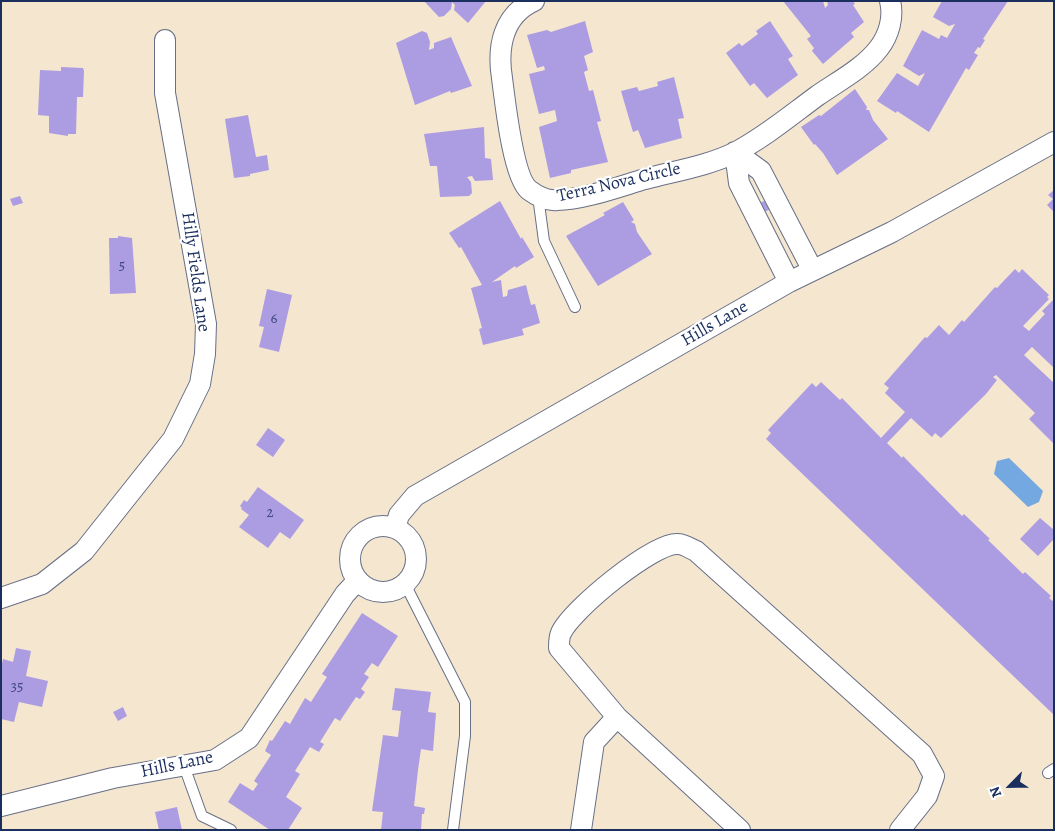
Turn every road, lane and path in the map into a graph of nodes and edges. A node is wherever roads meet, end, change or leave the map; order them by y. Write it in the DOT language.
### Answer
graph roads {
  1 [pos="534,1"];
  2 [pos="890,1"];
  3 [pos="164,40"];
  4 [pos="1054,142"];
  5 [pos="736,152"];
  6 [pos="538,196"];
  7 [pos="812,270"];
  8 [pos="789,282"];
  9 [pos="575,307"];
  10 [pos="395,528"];
  11 [pos="358,580"];
  12 [pos="405,584"];
  13 [pos="1,598"];
  14 [pos="617,717"];
  15 [pos="184,766"];
  16 [pos="1,806"];
  17 [pos="231,830"];
  18 [pos="453,830"];
  19 [pos="581,830"];
  20 [pos="740,830"];
  21 [pos="900,830"];
  1 -- 6 [label="street, Terra Nova Circle"];
  2 -- 5 [label="street, Terra Nova Circle"];
  3 -- 13 [label="street, Hilly Fields Lane"];
  4 -- 7 [label="street, Hills Lane"];
  5 -- 6 [label="street, Terra Nova Circle"];
  5 -- 7 [label="street"];
  5 -- 8 [label="street"];
  6 -- 9 [label="lane"];
  7 -- 8 [label="street, Hills Lane"];
  8 -- 10 [label="street, Hills Lane"];
  10 -- 11 [label="street"];
  10 -- 12 [label="street"];
  11 -- 12 [label="street"];
  11 -- 15 [label="street, Hills Lane"];
  12 -- 18 [label="lane"];
  14 -- 19 [label="street"];
  14 -- 20 [label="street"];
  14 -- 21 [label="street"];
  15 -- 16 [label="street, Hills Lane"];
  15 -- 17 [label="lane"];
}
